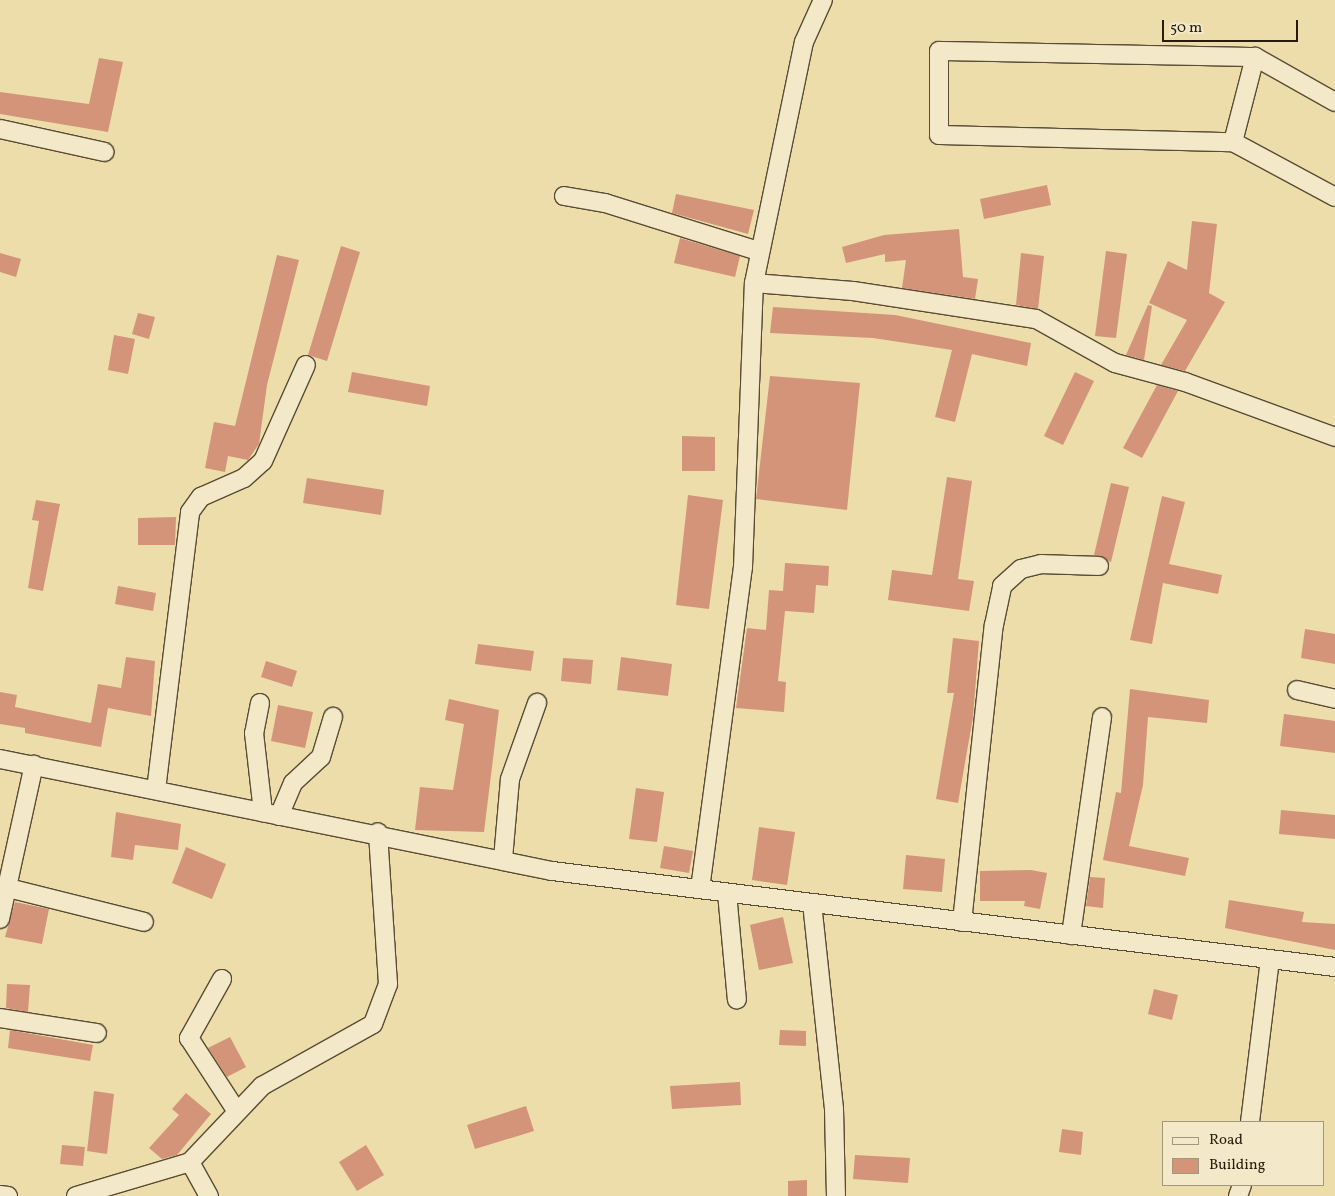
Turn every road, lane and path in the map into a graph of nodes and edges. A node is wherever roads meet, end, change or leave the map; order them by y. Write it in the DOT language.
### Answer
graph roads {
  1 [pos="823,0"];
  2 [pos="1255,57"];
  3 [pos="1335,102"];
  4 [pos="0,129"];
  5 [pos="1234,142"];
  6 [pos="105,152"];
  7 [pos="564,196"];
  8 [pos="1335,197"];
  9 [pos="758,251"];
  10 [pos="754,283"];
  11 [pos="306,364"];
  12 [pos="1335,437"];
  13 [pos="1099,566"];
  14 [pos="1297,690"];
  15 [pos="1335,699"];
  16 [pos="260,702"];
  17 [pos="537,703"];
  18 [pos="1102,716"];
  19 [pos="333,717"];
  20 [pos="0,759"];
  21 [pos="34,765"];
  22 [pos="156,790"];
  23 [pos="271,814"];
  24 [pos="378,832"];
  25 [pos="502,859"];
  26 [pos="8,888"];
  27 [pos="700,889"];
  28 [pos="727,893"];
  29 [pos="812,903"];
  30 [pos="0,919"];
  31 [pos="144,922"];
  32 [pos="962,922"];
  33 [pos="1072,935"];
  34 [pos="1270,959"];
  35 [pos="1335,967"];
  36 [pos="222,980"];
  37 [pos="737,1000"];
  38 [pos="0,1018"];
  39 [pos="97,1033"];
  40 [pos="236,1110"];
  41 [pos="1250,1121"];
  42 [pos="190,1162"];
  43 [pos="0,1195"];
  44 [pos="8,1196"];
  45 [pos="76,1196"];
  46 [pos="209,1196"];
  47 [pos="836,1196"];
  1 -- 9 [label="street"];
  2 -- 3 [label="street"];
  2 -- 5 [label="street"];
  2 -- 5 [label="street"];
  4 -- 6 [label="street"];
  5 -- 8 [label="street"];
  7 -- 9 [label="street"];
  9 -- 10 [label="street"];
  10 -- 12 [label="street"];
  10 -- 27 [label="street"];
  11 -- 22 [label="street"];
  13 -- 32 [label="street"];
  14 -- 15 [label="street"];
  16 -- 23 [label="street"];
  17 -- 25 [label="street"];
  18 -- 33 [label="street"];
  19 -- 23 [label="street"];
  20 -- 21 [label="street"];
  21 -- 22 [label="street"];
  21 -- 26 [label="street"];
  22 -- 23 [label="street"];
  23 -- 24 [label="street"];
  24 -- 25 [label="street"];
  24 -- 40 [label="street"];
  25 -- 27 [label="street"];
  26 -- 30 [label="street"];
  26 -- 31 [label="street"];
  27 -- 28 [label="street"];
  28 -- 29 [label="street"];
  28 -- 37 [label="street"];
  29 -- 32 [label="street"];
  29 -- 47 [label="street"];
  32 -- 33 [label="street"];
  33 -- 34 [label="street"];
  34 -- 35 [label="street"];
  34 -- 41 [label="street"];
  36 -- 40 [label="street"];
  38 -- 39 [label="street"];
  40 -- 42 [label="street"];
  42 -- 45 [label="street"];
  42 -- 46 [label="street"];
  43 -- 44 [label="street"];
}
